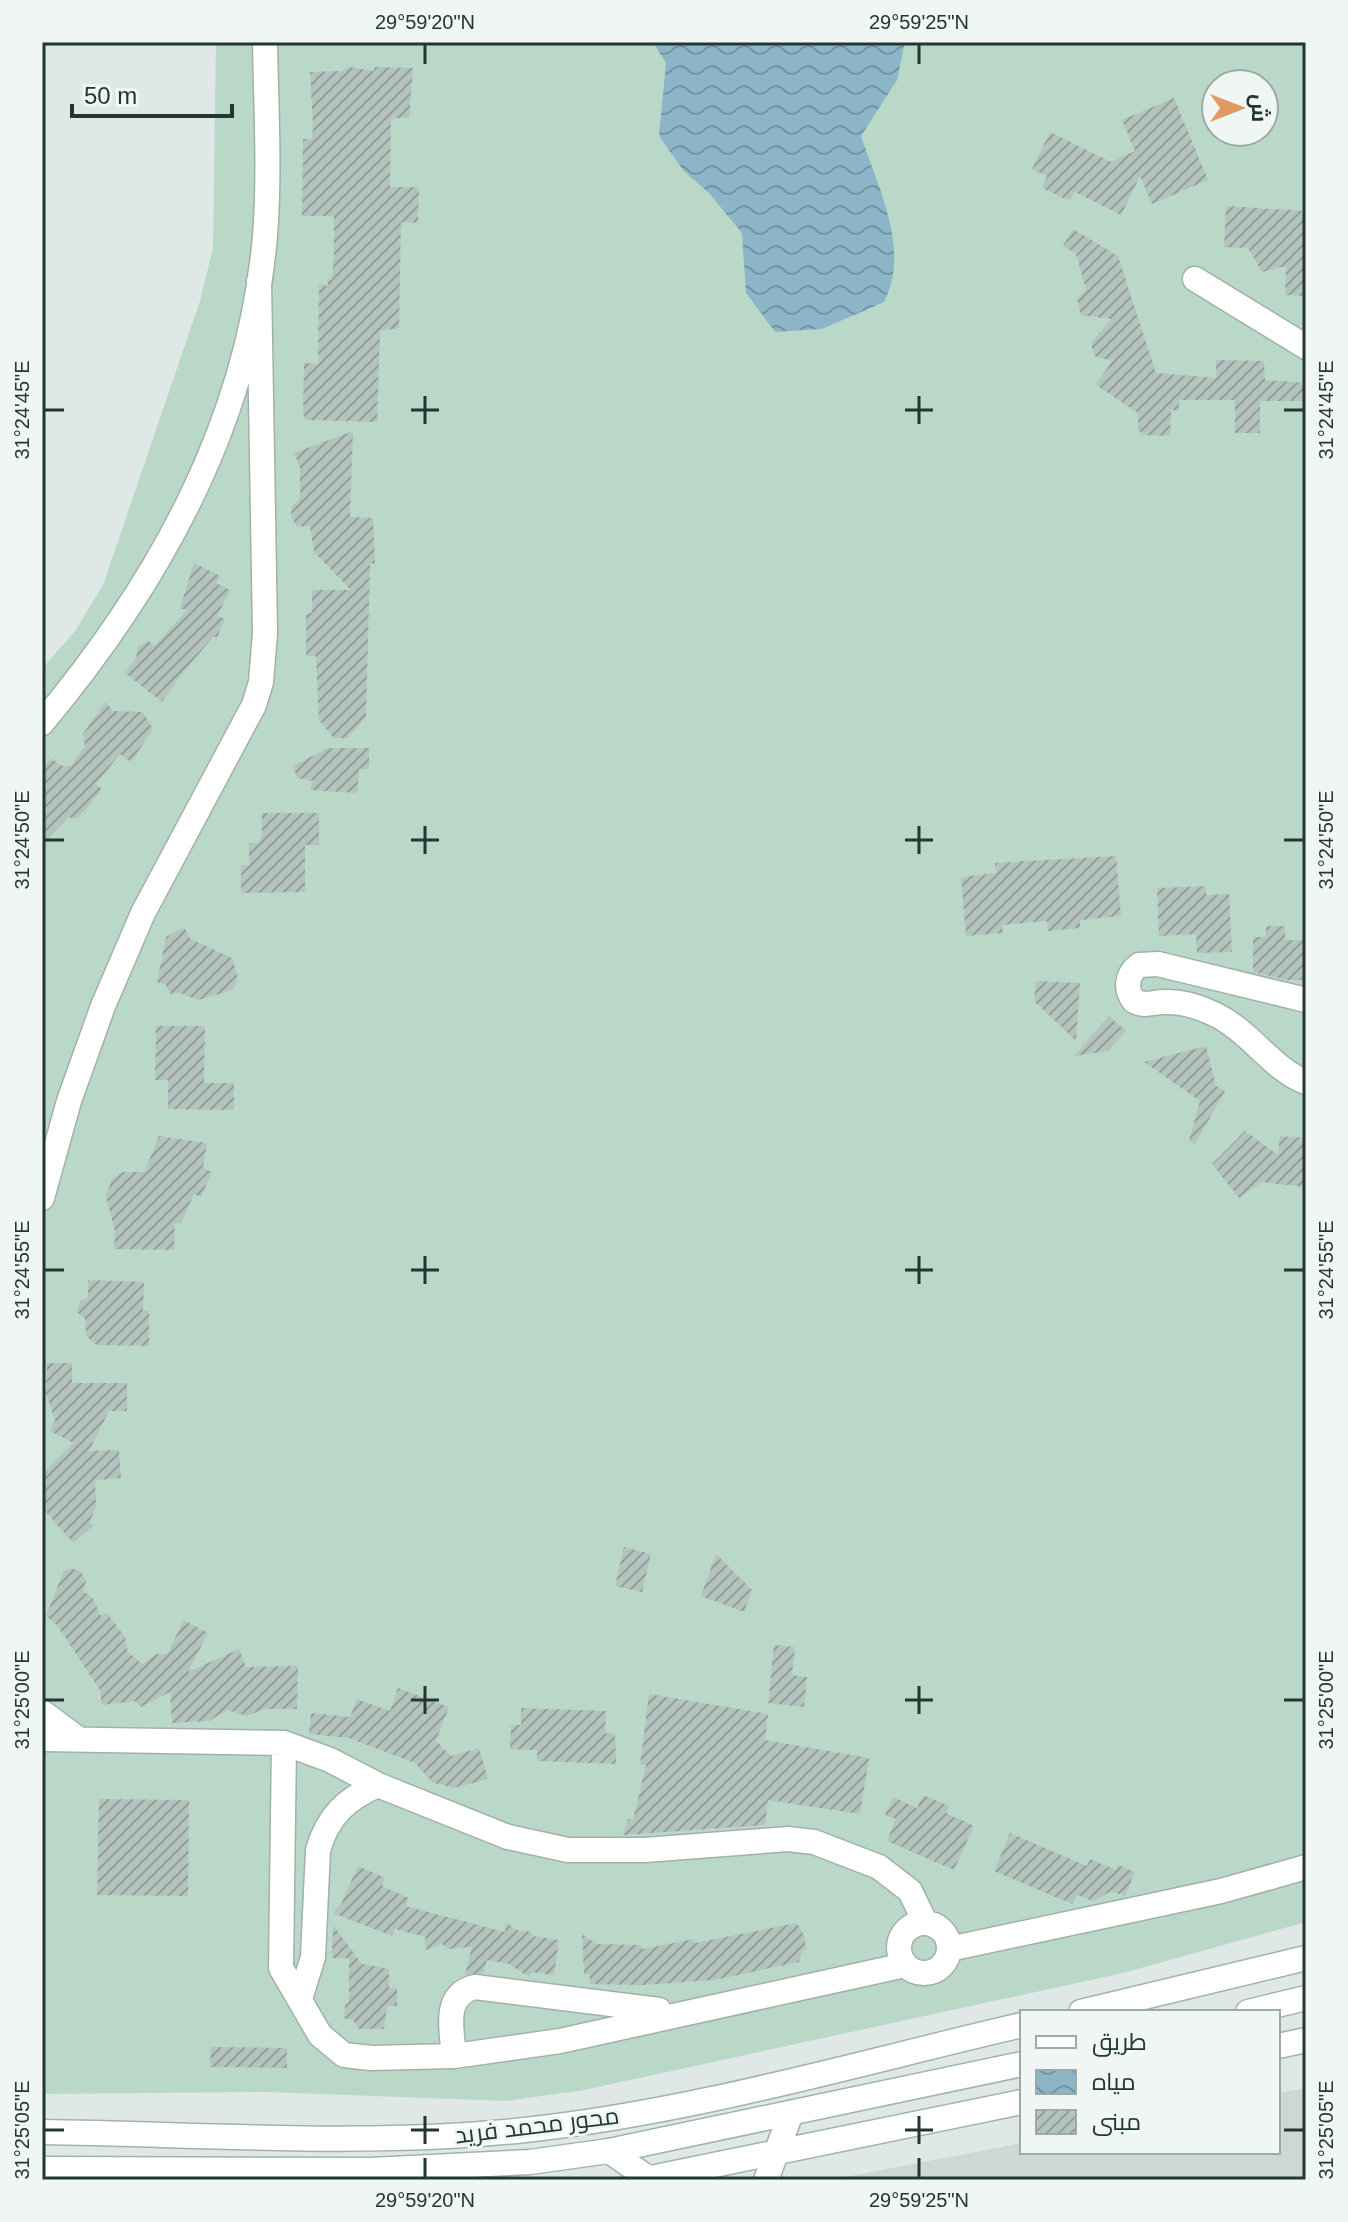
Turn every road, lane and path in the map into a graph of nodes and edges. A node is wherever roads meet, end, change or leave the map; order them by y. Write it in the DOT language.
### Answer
graph roads {
  1 [pos="265,42"];
  2 [pos="1195,279"];
  3 [pos="259,281"];
  4 [pos="1306,347"];
  5 [pos="42,723"];
  6 [pos="1306,1000"];
  7 [pos="1306,1082"];
  8 [pos="42,1198"];
  9 [pos="42,1712"];
  10 [pos="77,1738"];
  11 [pos="42,1739"];
  12 [pos="284,1743"];
  13 [pos="378,1785"];
  14 [pos="1306,1867"];
  15 [pos="925,1922"];
  16 [pos="949,1949"];
  17 [pos="1306,1958"];
  18 [pos="905,1965"];
  19 [pos="1306,1998"];
  20 [pos="300,1999"];
  21 [pos="1089,2010"];
  22 [pos="1256,2010"];
  23 [pos="689,2011"];
  24 [pos="1020,2025"];
  25 [pos="1306,2040"];
  26 [pos="1280,2046"];
  27 [pos="454,2056"];
  28 [pos="1020,2064"];
  29 [pos="1020,2102"];
  30 [pos="791,2113"];
  31 [pos="42,2132"];
  32 [pos="609,2151"];
  33 [pos="775,2153"];
  34 [pos="42,2169"];
  35 [pos="180,2175"];
  36 [pos="647,2179"];
  37 [pos="766,2180"];
  1 -- 3 [label="street"];
  2 -- 4 [label="street"];
  3 -- 5 [label="street"];
  3 -- 8 [label="street"];
  6 -- 7 [label="street"];
  9 -- 10 [label="street"];
  10 -- 11 [label="street"];
  10 -- 12 [label="street"];
  12 -- 13 [label="street"];
  12 -- 20 [label="street"];
  13 -- 15 [label="street"];
  13 -- 20 [label="street"];
  14 -- 16 [label="street"];
  15 -- 16 [label="street"];
  15 -- 18 [label="street"];
  16 -- 18 [label="street"];
  17 -- 21 [label="street"];
  18 -- 23 [label="street"];
  19 -- 22 [label="street"];
  20 -- 27 [label="street"];
  23 -- 27 [label="street"];
  23 -- 27 [label="street"];
  24 -- 31 [label="street, محور محمد فريد"];
  25 -- 26 [label="street"];
  28 -- 30 [label="street, محور محمد فريد"];
  29 -- 33 [label="street"];
  30 -- 32 [label="street, محور محمد فريد"];
  30 -- 33 [label="street"];
  32 -- 35 [label="street, محور محمد فريد"];
  32 -- 36 [label="street"];
  33 -- 36 [label="street"];
  33 -- 37 [label="street"];
  34 -- 35 [label="street, محور محمد فريد"];
}
